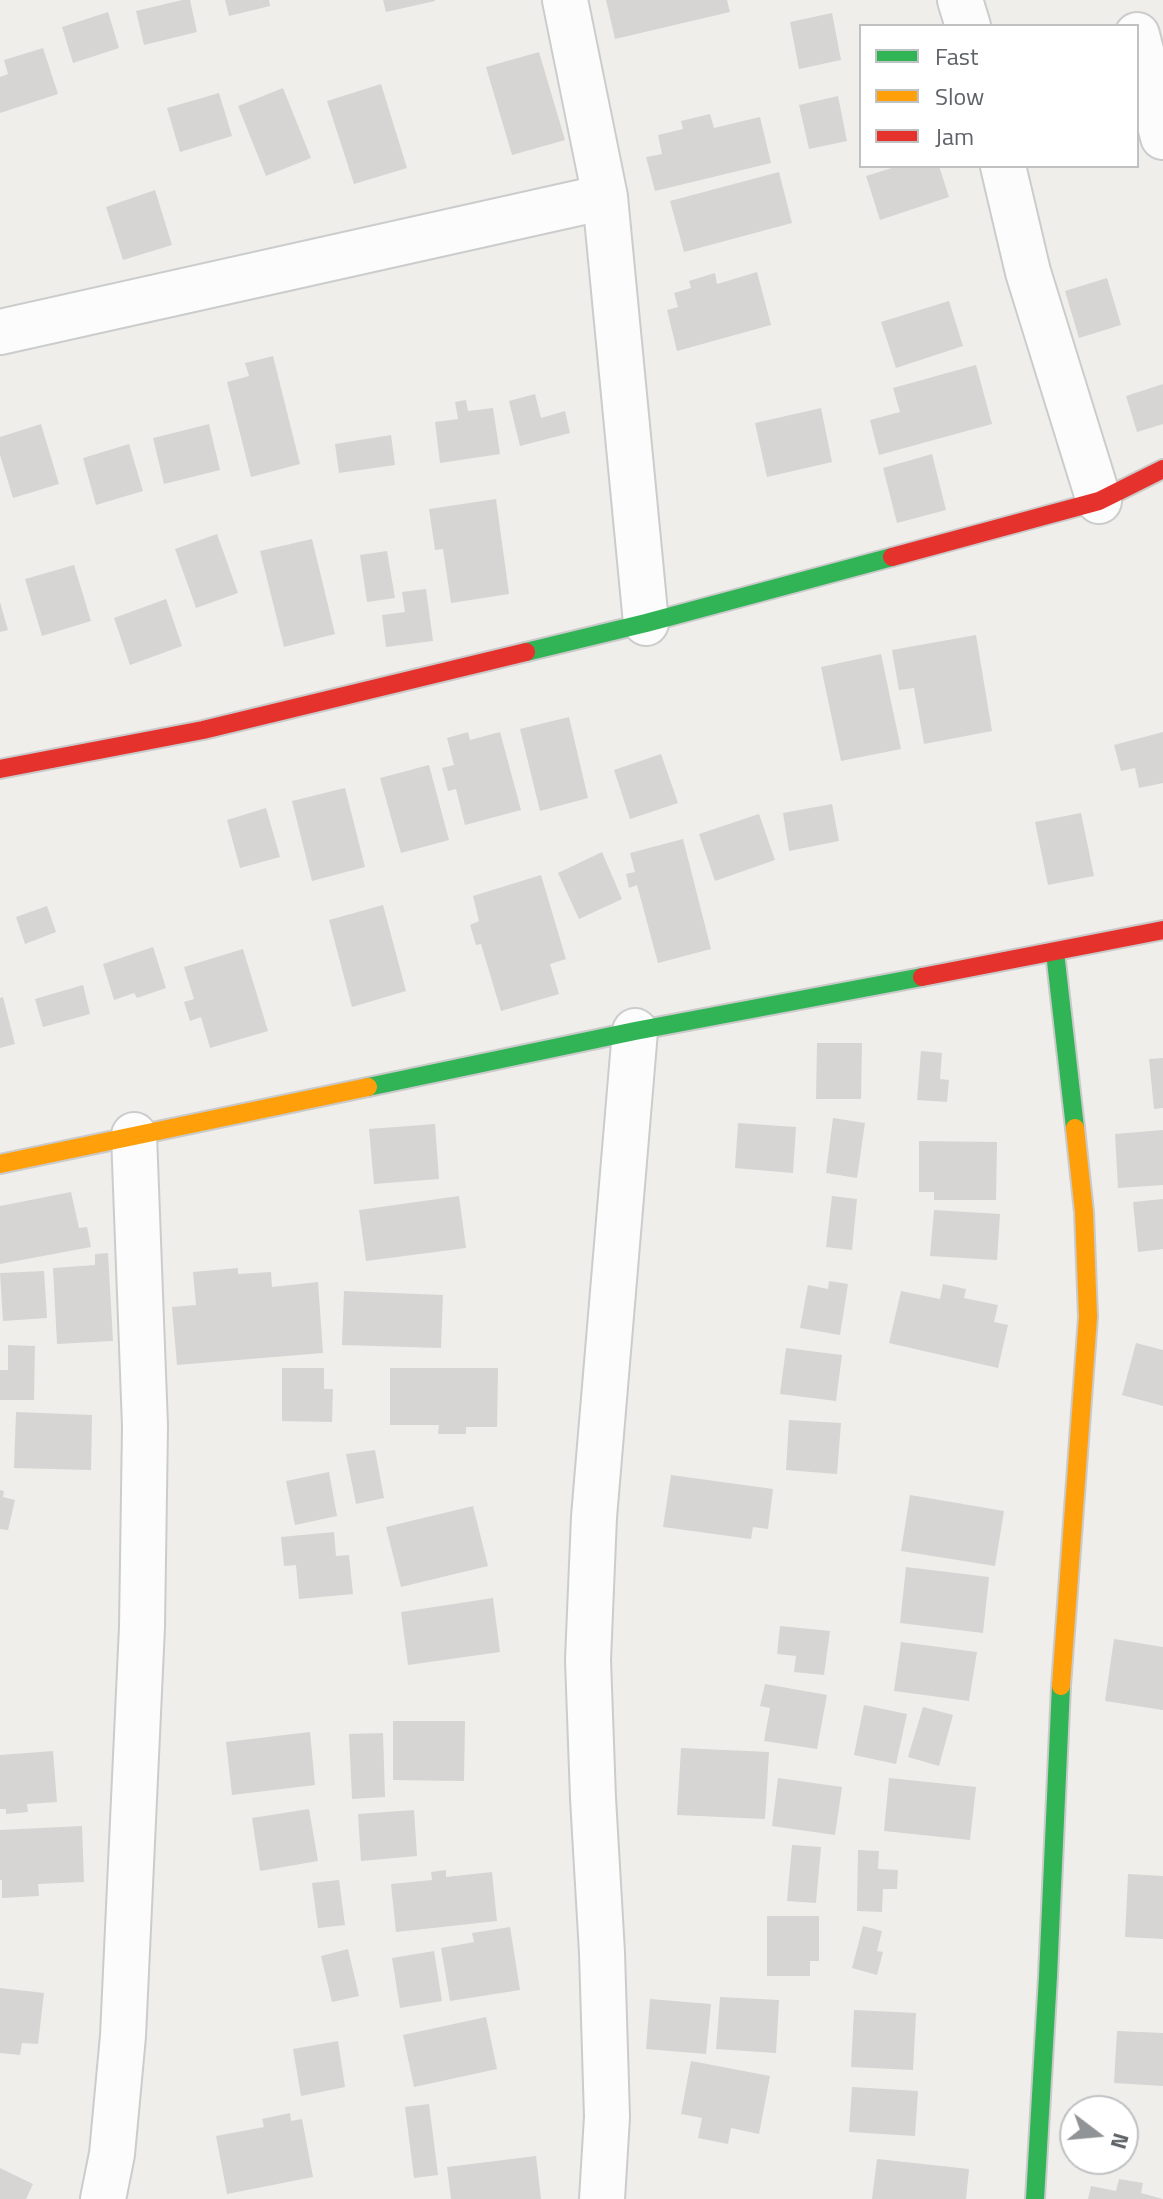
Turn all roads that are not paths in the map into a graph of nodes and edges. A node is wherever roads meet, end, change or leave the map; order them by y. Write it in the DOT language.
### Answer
graph roads {
  1 [pos="565,0"];
  2 [pos="960,0"];
  3 [pos="1128,0"];
  4 [pos="967,24"];
  5 [pos="1134,24"];
  6 [pos="1139,43"];
  7 [pos="1163,137"];
  8 [pos="1003,168"];
  9 [pos="605,197"];
  10 [pos="0,332"];
  11 [pos="1163,469"];
  12 [pos="1099,501"];
  13 [pos="646,623"];
  14 [pos="0,769"];
  15 [pos="1163,930"];
  16 [pos="1055,952"];
  17 [pos="635,1031"];
  18 [pos="134,1135"];
  19 [pos="0,1164"];
  20 [pos="103,2199"];
  21 [pos="602,2199"];
  22 [pos="1035,2199"];
  1 -- 9 [label="street"];
  2 -- 4 [label="street"];
  3 -- 5 [label="street"];
  6 -- 7 [label="street"];
  8 -- 12 [label="street"];
  9 -- 10 [label="street"];
  9 -- 13 [label="street"];
  11 -- 12 [label="street"];
  12 -- 13 [label="street"];
  13 -- 14 [label="street"];
  15 -- 16 [label="street"];
  16 -- 17 [label="street"];
  16 -- 22 [label="street"];
  17 -- 18 [label="street"];
  17 -- 21 [label="street"];
  18 -- 19 [label="street"];
  18 -- 20 [label="street"];
}
